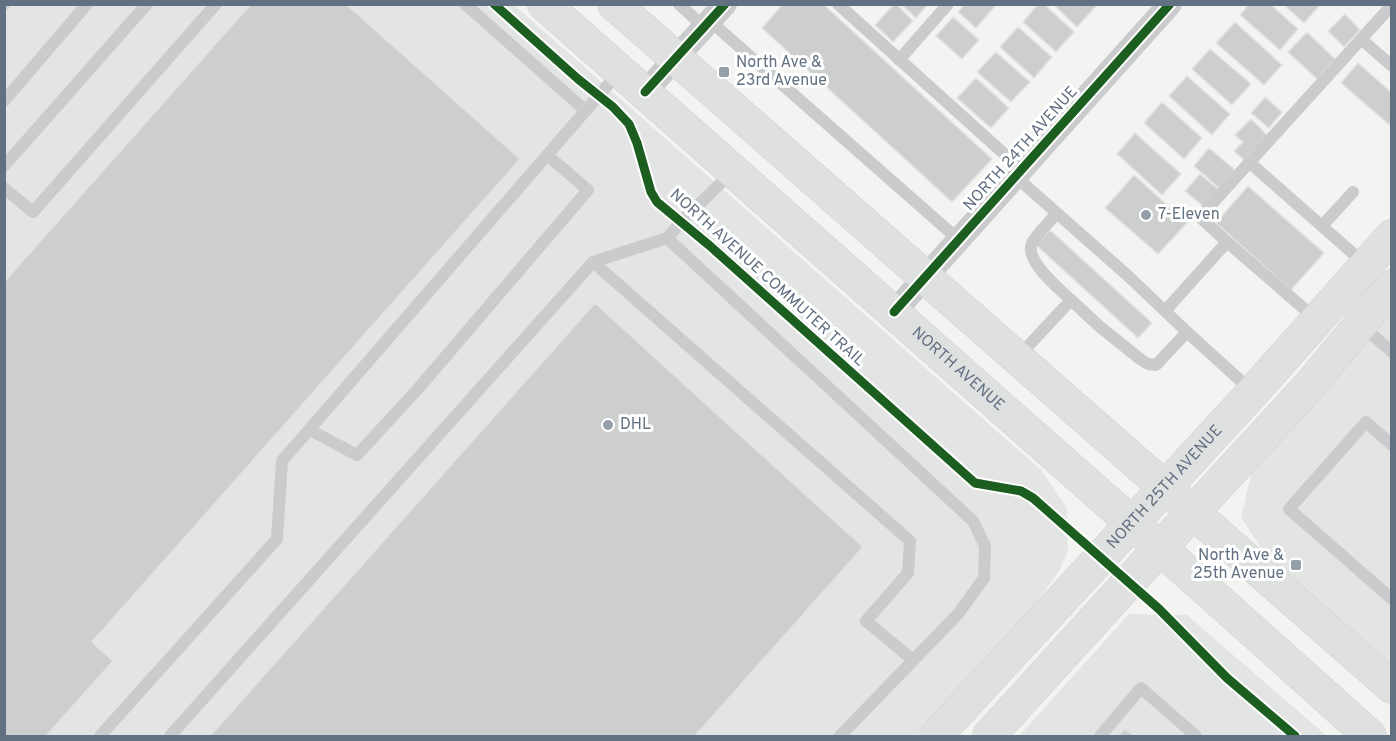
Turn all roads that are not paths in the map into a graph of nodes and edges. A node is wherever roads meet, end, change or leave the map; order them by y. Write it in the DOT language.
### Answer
graph roads {
  1 [pos="87,4"];
  2 [pos="147,4"];
  3 [pos="216,4"];
  4 [pos="465,4"];
  5 [pos="544,4"];
  6 [pos="614,4"];
  7 [pos="679,4"];
  8 [pos="838,4"];
  9 [pos="948,4"];
  10 [pos="1170,4"];
  11 [pos="1392,4"];
  12 [pos="713,18"];
  13 [pos="1361,39"];
  14 [pos="676,58"];
  15 [pos="899,60"];
  16 [pos="1392,66"];
  17 [pos="620,70"];
  18 [pos="645,92"];
  19 [pos="4,101"];
  20 [pos="586,111"];
  21 [pos="547,155"];
  22 [pos="1249,162"];
  23 [pos="4,166"];
  24 [pos="734,171"];
  25 [pos="1019,174"];
  26 [pos="4,188"];
  27 [pos="1353,192"];
  28 [pos="1058,213"];
  29 [pos="1322,226"];
  30 [pos="1392,236"];
  31 [pos="667,238"];
  32 [pos="959,240"];
  33 [pos="1227,242"];
  34 [pos="593,261"];
  35 [pos="1366,264"];
  36 [pos="925,278"];
  37 [pos="1392,286"];
  38 [pos="1071,300"];
  39 [pos="1165,311"];
  40 [pos="894,312"];
  41 [pos="1317,319"];
  42 [pos="1360,324"];
  43 [pos="1187,332"];
  44 [pos="1392,352"];
  45 [pos="1017,358"];
  46 [pos="1253,392"];
  47 [pos="310,430"];
  48 [pos="1392,445"];
  49 [pos="1164,488"];
  50 [pos="1192,513"];
  51 [pos="1131,522"];
  52 [pos="1160,548"];
  53 [pos="1392,599"];
  54 [pos="913,660"];
  55 [pos="1392,687"];
  56 [pos="100,736"];
  57 [pos="170,736"];
  58 [pos="840,736"];
  59 [pos="936,736"];
  60 [pos="989,736"];
  61 [pos="1100,736"];
  62 [pos="1196,736"];
  63 [pos="1370,736"];
  1 -- 19 [label="lane"];
  2 -- 23 [label="lane"];
  3 -- 26 [label="lane"];
  4 -- 20 [label="lane"];
  5 -- 17 [label="main road, NORTH AVENUE"];
  6 -- 14 [label="main road"];
  7 -- 12 [label="lane"];
  8 -- 15 [label="lane"];
  9 -- 15 [label="lane"];
  10 -- 25 [label="street, NORTH 24TH AVENUE"];
  11 -- 13 [label="lane"];
  12 -- 14 [label="street"];
  12 -- 32 [label="lane"];
  13 -- 16 [label="lane"];
  13 -- 22 [label="lane"];
  14 -- 18 [label="street"];
  14 -- 36 [label="main road"];
  15 -- 25 [label="lane"];
  17 -- 18 [label="main road, NORTH AVENUE"];
  17 -- 20 [label="lane"];
  18 -- 24 [label="main road, NORTH AVENUE"];
  20 -- 21 [label="lane"];
  21 -- 47 [label="lane"];
  21 -- 47 [label="lane"];
  22 -- 29 [label="lane"];
  22 -- 33 [label="lane"];
  24 -- 31 [label="lane"];
  24 -- 40 [label="main road, NORTH AVENUE"];
  25 -- 28 [label="lane"];
  25 -- 32 [label="street, NORTH 24TH AVENUE"];
  27 -- 29 [label="lane"];
  28 -- 38 [label="lane"];
  28 -- 39 [label="lane"];
  29 -- 35 [label="lane"];
  30 -- 35 [label="main road, NORTH 25TH AVENUE"];
  31 -- 34 [label="lane"];
  31 -- 54 [label="lane"];
  32 -- 36 [label="street, NORTH 24TH AVENUE"];
  33 -- 39 [label="lane"];
  33 -- 41 [label="lane"];
  34 -- 54 [label="lane"];
  34 -- 57 [label="lane"];
  35 -- 41 [label="main road, NORTH 25TH AVENUE"];
  36 -- 40 [label="street, NORTH 24TH AVENUE"];
  36 -- 45 [label="main road"];
  37 -- 42 [label="main road"];
  38 -- 43 [label="lane"];
  38 -- 45 [label="lane"];
  39 -- 43 [label="lane"];
  40 -- 51 [label="main road, NORTH AVENUE"];
  41 -- 46 [label="main road, NORTH 25TH AVENUE"];
  42 -- 44 [label="lane"];
  42 -- 50 [label="main road"];
  43 -- 46 [label="lane"];
  45 -- 49 [label="main road"];
  46 -- 49 [label="main road, NORTH 25TH AVENUE"];
  47 -- 56 [label="lane"];
  48 -- 53 [label="lane"];
  49 -- 50 [label="main road"];
  49 -- 51 [label="main road, NORTH 25TH AVENUE"];
  50 -- 52 [label="main road"];
  50 -- 55 [label="main road"];
  51 -- 52 [label="main road, NORTH AVENUE"];
  51 -- 59 [label="main road, NORTH 25TH AVENUE"];
  52 -- 60 [label="main road"];
  52 -- 63 [label="main road, NORTH AVENUE"];
  54 -- 58 [label="lane"];
  61 -- 62 [label="lane"];
}
